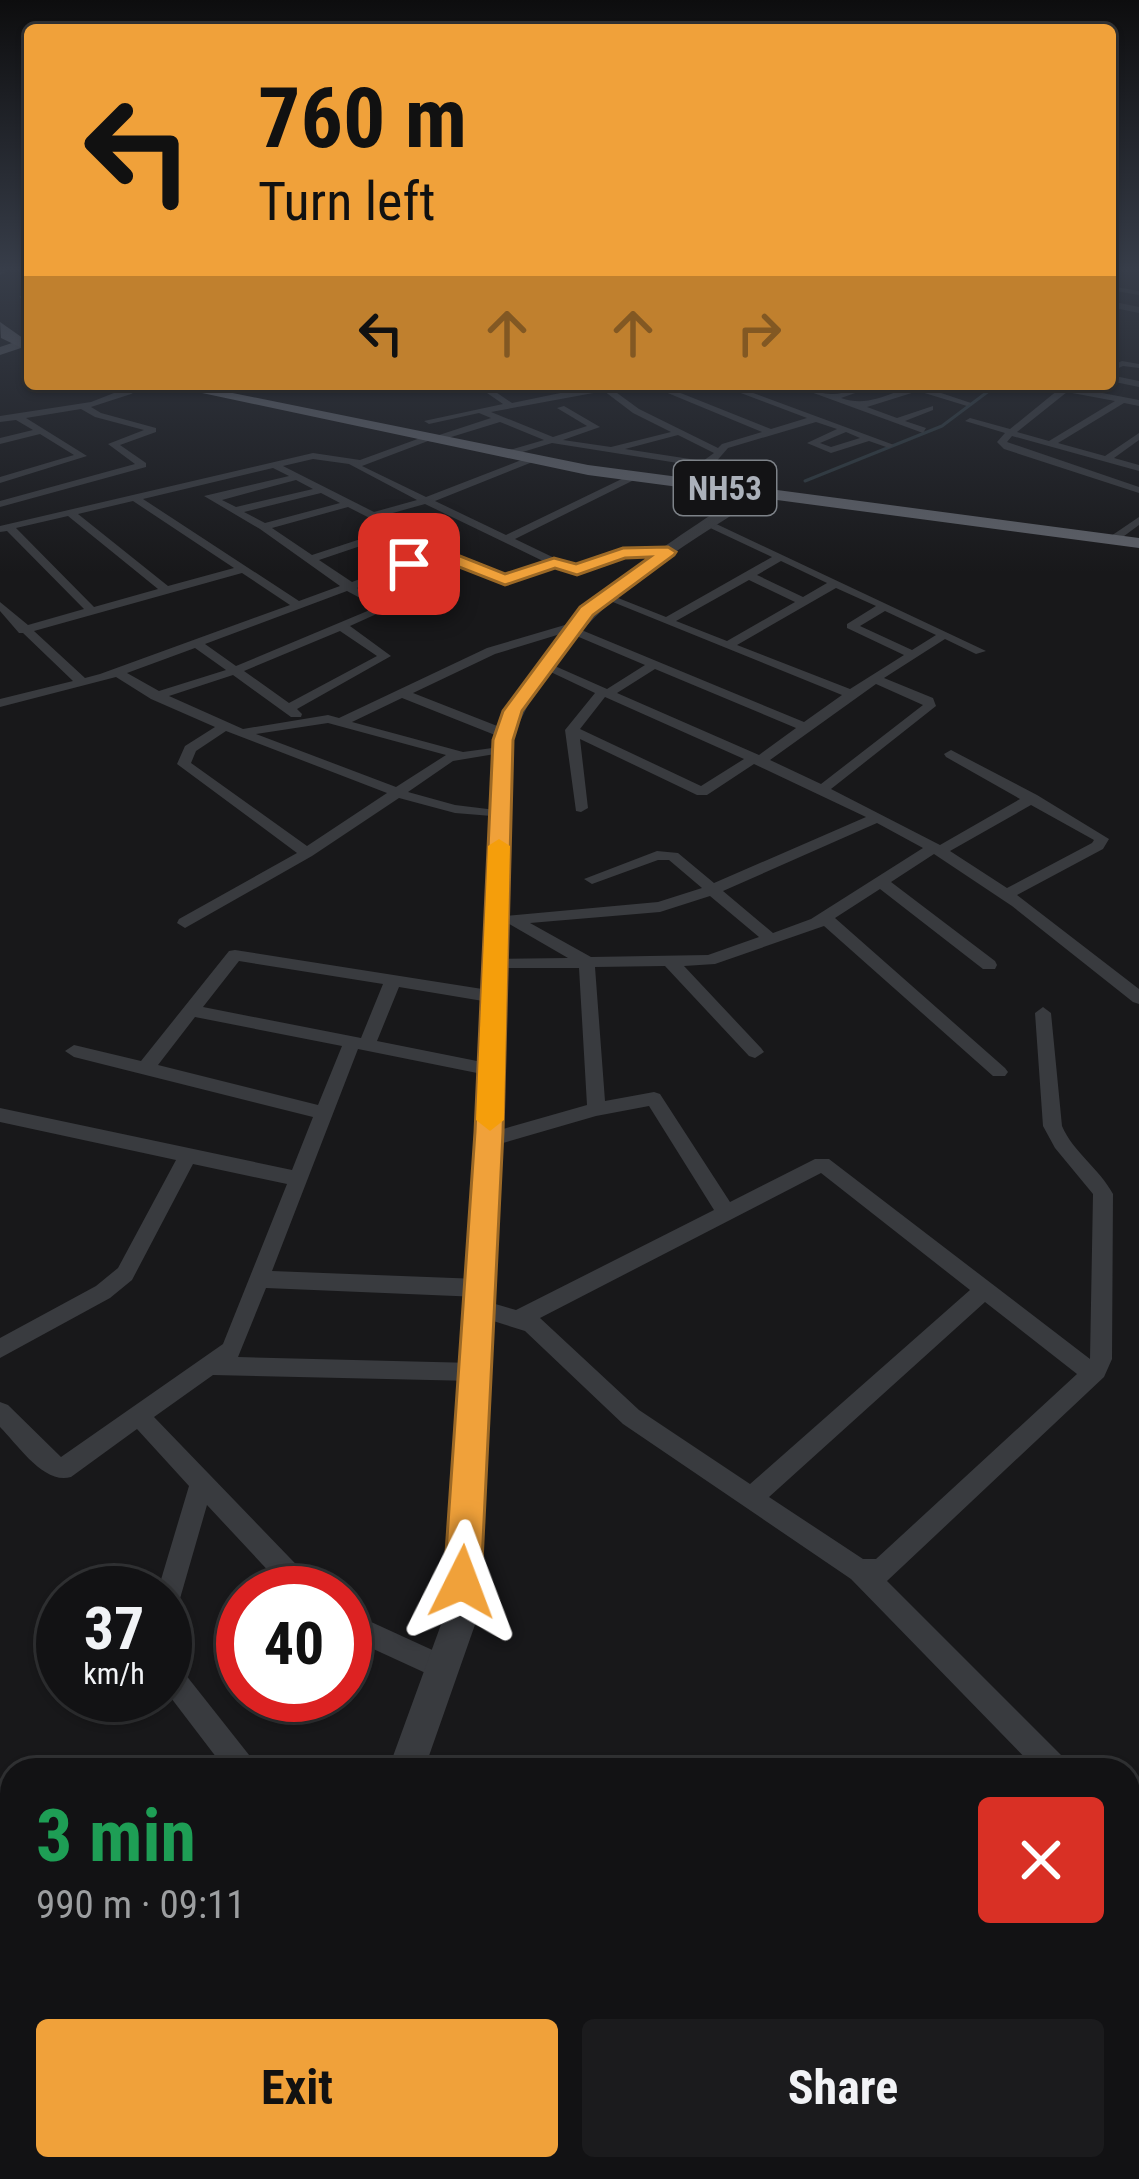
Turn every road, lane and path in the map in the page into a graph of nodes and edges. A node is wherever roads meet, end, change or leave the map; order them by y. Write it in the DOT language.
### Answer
graph roads {
  1 [pos="134,390"];
  2 [pos="203,390"];
  3 [pos="487,390"];
  4 [pos="556,390"];
  5 [pos="580,390"];
  6 [pos="607,390"];
  7 [pos="665,390"];
  8 [pos="740,390"];
  9 [pos="812,390"];
  10 [pos="855,390"];
  11 [pos="905,390"];
  12 [pos="932,390"];
  13 [pos="1064,390"];
  14 [pos="1071,390"];
  15 [pos="561,394"];
  16 [pos="832,398"];
  17 [pos="1124,399"];
  18 [pos="968,403"];
  19 [pos="1139,403"];
  20 [pos="508,404"];
  21 [pos="82,406"];
  22 [pos="859,407"];
  23 [pos="561,408"];
  24 [pos="930,408"];
  25 [pos="482,410"];
  26 [pos="18,417"];
  27 [pos="815,418"];
  28 [pos="0,419"];
  29 [pos="499,419"];
  30 [pos="896,421"];
  31 [pos="970,421"];
  32 [pos="846,429"];
  33 [pos="41,430"];
  34 [pos="923,430"];
  35 [pos="770,432"];
  36 [pos="429,433"];
  37 [pos="680,433"];
  38 [pos="1011,433"];
  39 [pos="1139,436"];
  40 [pos="868,438"];
  41 [pos="552,440"];
  42 [pos="0,441"];
  43 [pos="1050,444"];
  44 [pos="889,445"];
  45 [pos="609,450"];
  46 [pos="719,452"];
  47 [pos="506,454"];
  48 [pos="532,459"];
  49 [pos="1107,459"];
  50 [pos="348,463"];
  51 [pos="274,465"];
  52 [pos="1139,468"];
  53 [pos="635,476"];
  54 [pos="296,477"];
  55 [pos="0,482"];
  56 [pos="192,484"];
  57 [pos="320,490"];
  58 [pos="1139,490"];
  59 [pos="755,492"];
  60 [pos="26,497"];
  61 [pos="135,498"];
  62 [pos="213,499"];
  63 [pos="427,500"];
  64 [pos="346,503"];
  65 [pos="0,504"];
  66 [pos="234,511"];
  67 [pos="72,514"];
  68 [pos="370,516"];
  69 [pos="1139,520"];
  70 [pos="710,524"];
  71 [pos="264,526"];
  72 [pos="4,528"];
  73 [pos="397,530"];
  74 [pos="507,539"];
  75 [pos="1112,540"];
  76 [pos="1139,543"];
  77 [pos="668,552"];
  78 [pos="440,553"];
  79 [pos="781,557"];
  80 [pos="310,559"];
  81 [pos="554,563"];
  82 [pos="242,569"];
  83 [pos="748,575"];
  84 [pos="836,584"];
  85 [pos="347,585"];
  86 [pos="166,590"];
  87 [pos="604,596"];
  88 [pos="805,602"];
  89 [pos="295,603"];
  90 [pos="0,605"];
  91 [pos="885,606"];
  92 [pos="92,611"];
  93 [pos="667,621"];
  94 [pos="343,627"];
  95 [pos="573,628"];
  96 [pos="23,630"];
  97 [pos="945,634"];
  98 [pos="195,642"];
  99 [pos="728,645"];
  100 [pos="980,651"];
  101 [pos="913,655"];
  102 [pos="655,664"];
  103 [pos="544,666"];
  104 [pos="234,671"];
  105 [pos="116,672"];
  106 [pos="875,679"];
  107 [pos="83,682"];
  108 [pos="403,693"];
  109 [pos="604,693"];
  110 [pos="851,694"];
  111 [pos="155,696"];
  112 [pos="0,703"];
  113 [pos="288,709"];
  114 [pos="305,721"];
  115 [pos="344,722"];
  116 [pos="223,727"];
  117 [pos="806,727"];
  118 [pos="572,730"];
  119 [pos="240,733"];
  120 [pos="504,741"];
  121 [pos="458,754"];
  122 [pos="951,754"];
  123 [pos="756,760"];
  124 [pos="821,790"];
  125 [pos="398,792"];
  126 [pos="1032,798"];
  127 [pos="581,808"];
  128 [pos="499,814"];
  129 [pos="875,818"];
  130 [pos="936,849"];
  131 [pos="308,853"];
  132 [pos="592,879"];
  133 [pos="880,882"];
  134 [pos="712,890"];
  135 [pos="1007,894"];
  136 [pos="825,918"];
  137 [pos="505,920"];
  138 [pos="185,923"];
  139 [pos="768,938"];
  140 [pos="670,962"];
  141 [pos="590,963"];
  142 [pos="496,964"];
  143 [pos="988,965"];
  144 [pos="393,980"];
  145 [pos="495,997"];
  146 [pos="1139,998"];
  147 [pos="190,1010"];
  148 [pos="1043,1013"];
  149 [pos="360,1043"];
  150 [pos="74,1051"];
  151 [pos="755,1052"];
  152 [pos="146,1069"];
  153 [pos="492,1070"];
  154 [pos="999,1072"];
  155 [pos="596,1108"];
  156 [pos="324,1113"];
  157 [pos="0,1115"];
  158 [pos="489,1140"];
  159 [pos="188,1156"];
  160 [pos="298,1179"];
  161 [pos="725,1210"];
  162 [pos="259,1279"];
  163 [pos="985,1289"];
  164 [pos="479,1298"];
  165 [pos="520,1318"];
  166 [pos="0,1349"];
  167 [pos="215,1366"];
  168 [pos="474,1372"];
  169 [pos="1092,1373"];
  170 [pos="0,1412"];
  171 [pos="138,1415"];
  172 [pos="202,1483"];
  173 [pos="751,1498"];
  174 [pos="178,1566"];
  175 [pos="280,1566"];
  176 [pos="860,1571"];
  177 [pos="372,1635"];
  178 [pos="443,1668"];
  179 [pos="192,1704"];
  180 [pos="234,1758"];
  181 [pos="410,1758"];
  182 [pos="1044,1758"];
  1 -- 21 [label="street"];
  2 -- 36 [label="highway, NH53"];
  3 -- 20 [label="street"];
  4 -- 15 [label="street"];
  5 -- 15 [label="street"];
  6 -- 37 [label="street"];
  7 -- 35 [label="street"];
  8 -- 27 [label="street"];
  9 -- 16 [label="street"];
  10 -- 16 [label="street"];
  11 -- 22 [label="street"];
  12 -- 18 [label="street"];
  13 -- 38 [label="street"];
  14 -- 17 [label="street"];
  15 -- 20 [label="street"];
  16 -- 22 [label="street"];
  17 -- 19 [label="street"];
  17 -- 43 [label="street"];
  20 -- 25 [label="street"];
  21 -- 26 [label="street"];
  21 -- 60 [label="street"];
  22 -- 30 [label="street"];
  23 -- 41 [label="street"];
  24 -- 30 [label="street"];
  25 -- 29 [label="street"];
  25 -- 36 [label="street"];
  26 -- 28 [label="street"];
  26 -- 33 [label="street"];
  27 -- 32 [label="street"];
  27 -- 35 [label="street"];
  29 -- 36 [label="street"];
  29 -- 41 [label="street"];
  30 -- 34 [label="street"];
  31 -- 38 [label="street"];
  32 -- 40 [label="street"];
  32 -- 40 [label="street"];
  33 -- 42 [label="street"];
  33 -- 55 [label="street"];
  35 -- 46 [label="street"];
  36 -- 47 [label="highway, NH53"];
  36 -- 50 [label="street"];
  37 -- 45 [label="street"];
  37 -- 46 [label="street"];
  38 -- 43 [label="street"];
  38 -- 58 [label="street"];
  39 -- 49 [label="street"];
  40 -- 44 [label="street"];
  41 -- 45 [label="street"];
  41 -- 47 [label="street"];
  43 -- 49 [label="street"];
  45 -- 46 [label="street"];
  47 -- 48 [label="highway, NH53"];
  48 -- 53 [label="highway, NH53"];
  48 -- 63 [label="street"];
  49 -- 52 [label="street"];
  50 -- 51 [label="street"];
  50 -- 63 [label="street"];
  51 -- 54 [label="street"];
  51 -- 56 [label="street"];
  53 -- 59 [label="highway, NH53"];
  53 -- 74 [label="street"];
  54 -- 57 [label="street"];
  54 -- 62 [label="street"];
  55 -- 60 [label="street"];
  56 -- 61 [label="street"];
  56 -- 62 [label="street"];
  57 -- 64 [label="street"];
  57 -- 66 [label="street"];
  59 -- 70 [label="street"];
  59 -- 75 [label="highway, NH53"];
  60 -- 65 [label="street"];
  61 -- 67 [label="street"];
  61 -- 82 [label="street"];
  62 -- 66 [label="street"];
  63 -- 68 [label="street"];
  63 -- 74 [label="street"];
  64 -- 68 [label="street"];
  64 -- 71 [label="street"];
  66 -- 71 [label="street"];
  67 -- 72 [label="street"];
  67 -- 86 [label="street"];
  68 -- 73 [label="street"];
  69 -- 75 [label="street"];
  70 -- 77 [label="street"];
  70 -- 79 [label="street"];
  71 -- 80 [label="street"];
  72 -- 92 [label="street"];
  73 -- 78 [label="street"];
  73 -- 80 [label="street"];
  74 -- 81 [label="street"];
  75 -- 76 [label="highway, NH53"];
  77 -- 81 [label="street"];
  77 -- 87 [label="street"];
  78 -- 81 [label="street"];
  78 -- 85 [label="street"];
  79 -- 83 [label="street"];
  79 -- 84 [label="street"];
  80 -- 85 [label="street"];
  82 -- 86 [label="street"];
  82 -- 89 [label="street"];
  83 -- 88 [label="street"];
  83 -- 93 [label="street"];
  84 -- 88 [label="street"];
  84 -- 91 [label="street"];
  85 -- 89 [label="street"];
  85 -- 94 [label="street"];
  86 -- 92 [label="street"];
  87 -- 93 [label="street"];
  87 -- 95 [label="street"];
  88 -- 99 [label="street"];
  89 -- 98 [label="street"];
  90 -- 96 [label="street"];
  91 -- 97 [label="street"];
  91 -- 101 [label="street"];
  92 -- 96 [label="street"];
  93 -- 99 [label="street"];
  94 -- 104 [label="street"];
  94 -- 113 [label="street"];
  95 -- 102 [label="street"];
  95 -- 103 [label="street"];
  95 -- 108 [label="street"];
  96 -- 107 [label="street"];
  97 -- 100 [label="street"];
  97 -- 101 [label="street"];
  98 -- 104 [label="street"];
  98 -- 105 [label="street"];
  99 -- 110 [label="street"];
  101 -- 106 [label="street"];
  102 -- 109 [label="street"];
  102 -- 117 [label="street"];
  103 -- 109 [label="street"];
  103 -- 120 [label="street"];
  104 -- 111 [label="street"];
  104 -- 113 [label="street"];
  105 -- 107 [label="street"];
  105 -- 111 [label="street"];
  106 -- 110 [label="street"];
  106 -- 124 [label="street"];
  107 -- 112 [label="street"];
  108 -- 115 [label="street"];
  108 -- 120 [label="street"];
  109 -- 118 [label="street"];
  109 -- 123 [label="street"];
  110 -- 117 [label="street"];
  111 -- 116 [label="street"];
  113 -- 114 [label="street"];
  114 -- 115 [label="street"];
  114 -- 119 [label="street"];
  115 -- 121 [label="street"];
  116 -- 119 [label="street"];
  116 -- 131 [label="street"];
  117 -- 123 [label="street"];
  118 -- 123 [label="street"];
  118 -- 127 [label="street"];
  119 -- 125 [label="street"];
  120 -- 121 [label="street"];
  120 -- 128 [label="street"];
  121 -- 125 [label="street"];
  122 -- 126 [label="street"];
  123 -- 124 [label="street"];
  124 -- 129 [label="street"];
  125 -- 128 [label="street"];
  125 -- 131 [label="street"];
  126 -- 130 [label="street"];
  126 -- 135 [label="street"];
  128 -- 137 [label="street"];
  129 -- 130 [label="street"];
  129 -- 134 [label="street"];
  130 -- 133 [label="street"];
  130 -- 135 [label="street"];
  131 -- 138 [label="street"];
  132 -- 134 [label="street"];
  133 -- 136 [label="street"];
  133 -- 143 [label="street"];
  134 -- 137 [label="street"];
  134 -- 139 [label="street"];
  135 -- 146 [label="street"];
  136 -- 139 [label="street"];
  136 -- 154 [label="street"];
  137 -- 141 [label="street"];
  137 -- 142 [label="street"];
  139 -- 140 [label="street"];
  140 -- 141 [label="street"];
  140 -- 151 [label="street"];
  141 -- 142 [label="street"];
  141 -- 155 [label="street"];
  142 -- 145 [label="street"];
  144 -- 145 [label="street"];
  144 -- 147 [label="street"];
  144 -- 149 [label="street"];
  145 -- 153 [label="street"];
  147 -- 149 [label="street"];
  147 -- 152 [label="street"];
  148 -- 169 [label="street"];
  149 -- 153 [label="street"];
  149 -- 156 [label="street"];
  150 -- 152 [label="street"];
  152 -- 156 [label="street"];
  153 -- 158 [label="street"];
  155 -- 158 [label="street"];
  155 -- 161 [label="street"];
  156 -- 160 [label="street"];
  157 -- 159 [label="street"];
  158 -- 164 [label="street"];
  159 -- 160 [label="street"];
  159 -- 166 [label="street"];
  160 -- 162 [label="street"];
  161 -- 163 [label="street"];
  161 -- 165 [label="street"];
  162 -- 164 [label="street"];
  162 -- 167 [label="street"];
  163 -- 169 [label="street"];
  163 -- 173 [label="street"];
  164 -- 165 [label="street"];
  164 -- 168 [label="street"];
  165 -- 173 [label="street"];
  167 -- 168 [label="street"];
  167 -- 171 [label="street"];
  168 -- 178 [label="street"];
  169 -- 176 [label="street"];
  170 -- 171 [label="street"];
  171 -- 172 [label="street"];
  172 -- 174 [label="street"];
  172 -- 175 [label="street"];
  173 -- 176 [label="street"];
  176 -- 182 [label="street"];
  177 -- 178 [label="street"];
  178 -- 181 [label="street"];
  179 -- 180 [label="street"];
}
